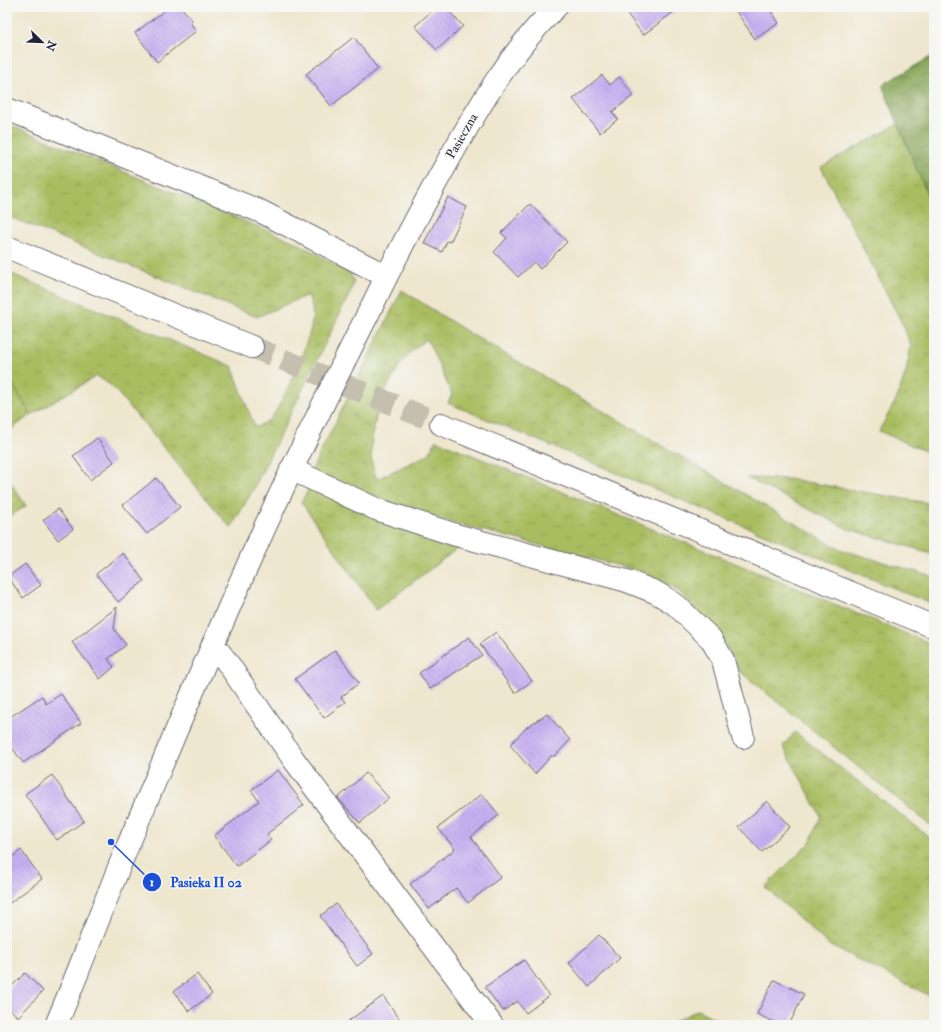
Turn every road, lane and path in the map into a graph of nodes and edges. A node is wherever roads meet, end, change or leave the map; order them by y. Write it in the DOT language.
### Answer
graph roads {
  1 [pos="556,7"];
  2 [pos="7,109"];
  3 [pos="7,246"];
  4 [pos="386,276"];
  5 [pos="252,347"];
  6 [pos="441,424"];
  7 [pos="291,469"];
  8 [pos="934,627"];
  9 [pos="213,644"];
  10 [pos="743,737"];
  11 [pos="56,1025"];
  12 [pos="492,1025"];
  1 -- 4 [label="street, Pasieczna"];
  2 -- 4 [label="street"];
  3 -- 5 [label="street"];
  4 -- 7 [label="street, Pasieczna"];
  6 -- 8 [label="street"];
  7 -- 9 [label="street, Pasieczna"];
  7 -- 10 [label="street"];
  9 -- 11 [label="street, Pasieczna"];
  9 -- 12 [label="street"];
}
